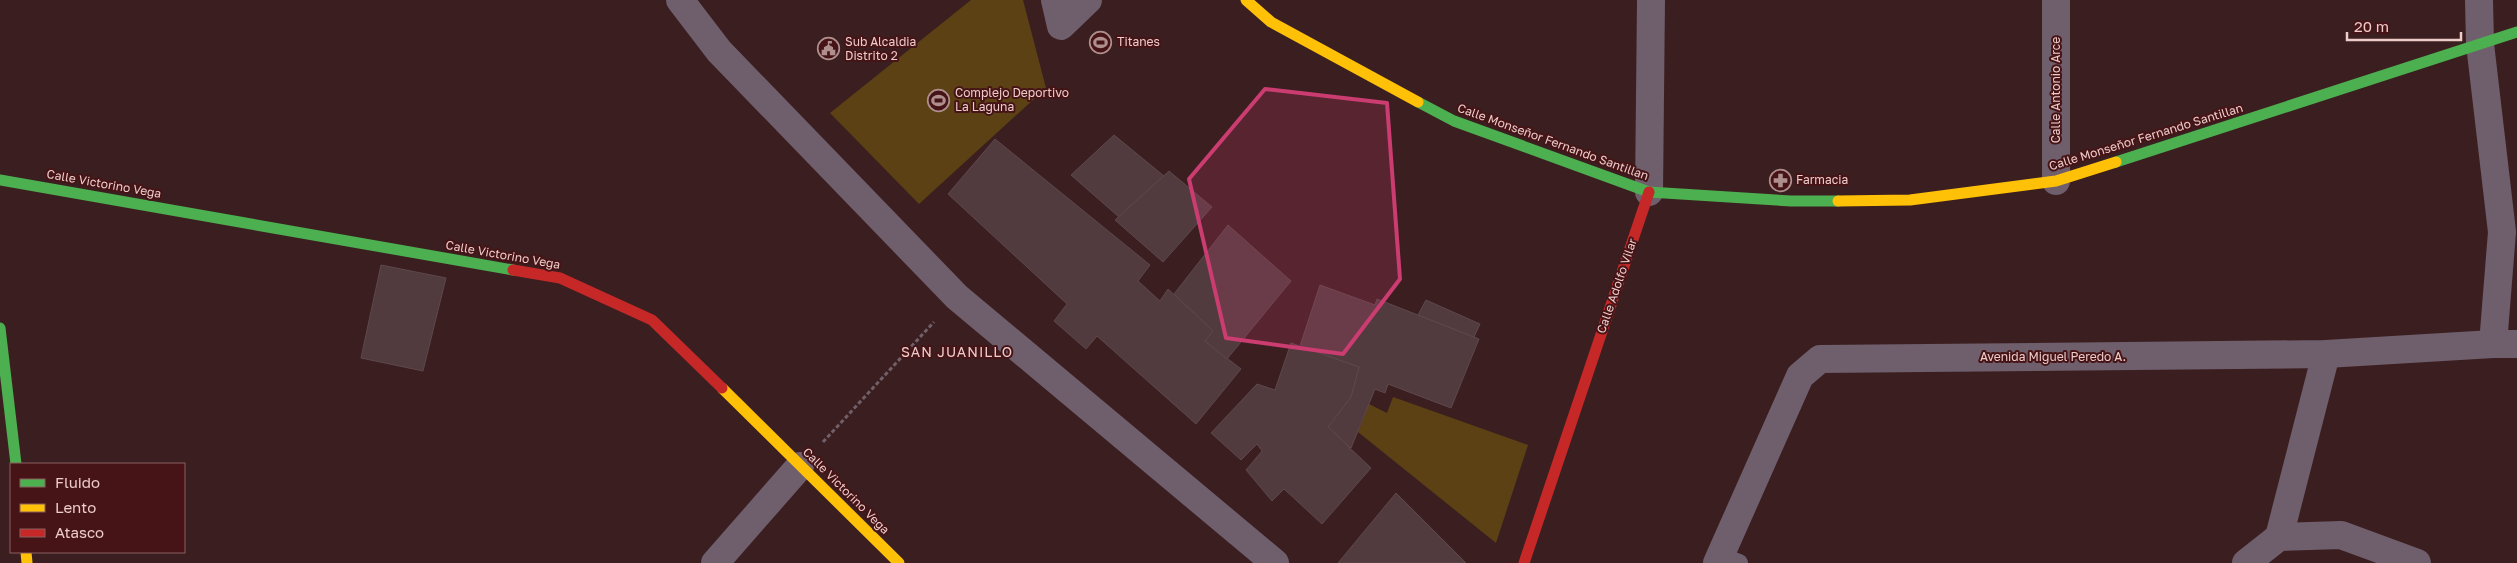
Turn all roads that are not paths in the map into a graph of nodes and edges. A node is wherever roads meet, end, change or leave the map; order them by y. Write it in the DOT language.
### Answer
graph roads {
  1 [pos="680,0"];
  2 [pos="1055,0"];
  3 [pos="1088,0"];
  4 [pos="1246,0"];
  5 [pos="1651,0"];
  6 [pos="2056,0"];
  7 [pos="2479,0"];
  8 [pos="2517,32"];
  9 [pos="2480,44"];
  10 [pos="0,180"];
  11 [pos="2056,181"];
  12 [pos="1649,192"];
  13 [pos="2509,232"];
  14 [pos="0,328"];
  15 [pos="2505,344"];
  16 [pos="2326,354"];
  17 [pos="16,463"];
  18 [pos="800,466"];
  19 [pos="2279,537"];
  20 [pos="1725,561"];
  21 [pos="715,563"];
  22 [pos="899,563"];
  23 [pos="1275,563"];
  24 [pos="1524,563"];
  25 [pos="2246,563"];
  26 [pos="2417,563"];
  1 -- 23 [label="street"];
  2 -- 3 [label="street"];
  4 -- 12 [label="main road, Calle Monseñor Fernando Santillan"];
  5 -- 12 [label="street, Calle Adolfo Vilar"];
  6 -- 11 [label="street, Calle Antonio Arce"];
  7 -- 9 [label="street"];
  8 -- 9 [label="main road, Calle Monseñor Fernando Santillan"];
  9 -- 11 [label="main road, Calle Monseñor Fernando Santillan"];
  9 -- 13 [label="street"];
  10 -- 18 [label="main road, Calle Victorino Vega"];
  11 -- 12 [label="main road, Calle Monseñor Fernando Santillan"];
  12 -- 24 [label="main road, Calle Adolfo Vilar"];
  13 -- 15 [label="street"];
  14 -- 17 [label="main road"];
  15 -- 16 [label="street, Avenida Miguel Peredo A."];
  16 -- 19 [label="street"];
  16 -- 20 [label="street, Avenida Miguel Peredo A."];
  18 -- 21 [label="street"];
  18 -- 22 [label="main road, Calle Victorino Vega"];
  19 -- 25 [label="street"];
  19 -- 26 [label="street"];
}
